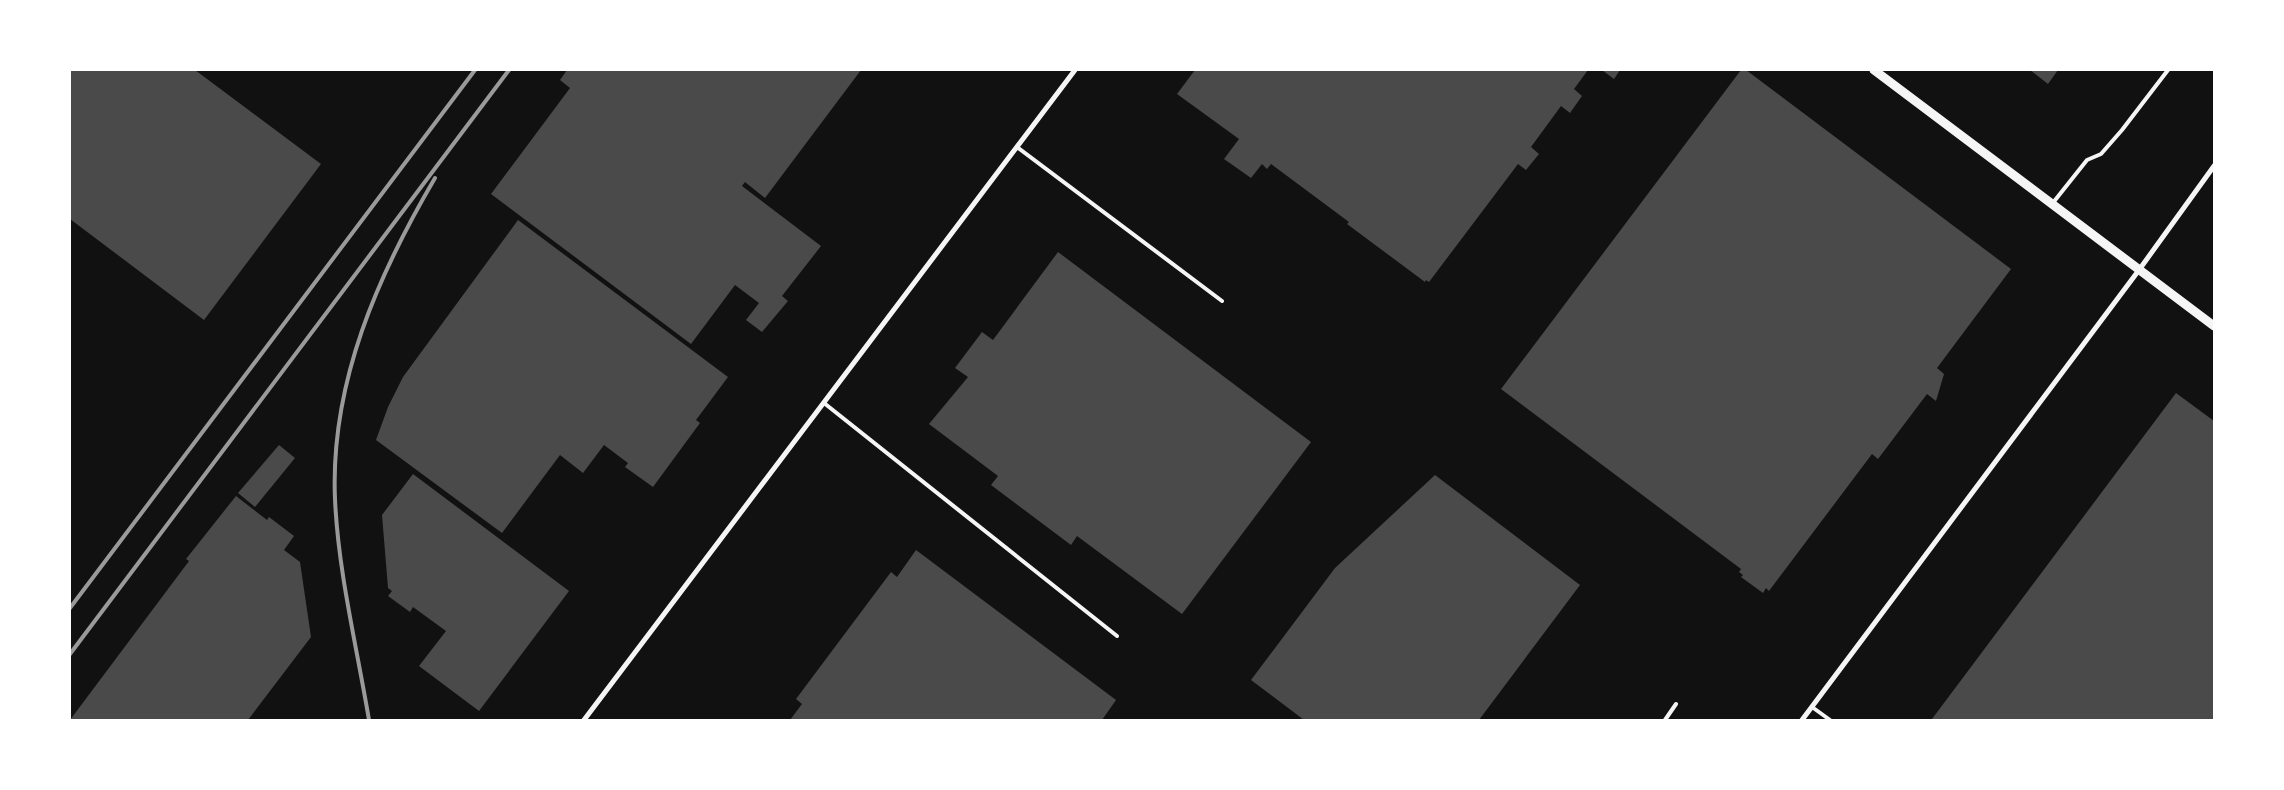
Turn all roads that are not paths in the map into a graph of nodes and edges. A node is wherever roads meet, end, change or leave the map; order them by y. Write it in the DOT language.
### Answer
graph roads {
  1 [pos="1075,70"];
  2 [pos="1874,70"];
  3 [pos="2168,70"];
  4 [pos="1017,146"];
  5 [pos="2214,166"];
  6 [pos="2052,204"];
  7 [pos="2139,270"];
  8 [pos="1222,301"];
  9 [pos="2214,326"];
  10 [pos="824,403"];
  11 [pos="1117,636"];
  12 [pos="1676,704"];
  13 [pos="1812,707"];
  14 [pos="584,720"];
  15 [pos="1665,720"];
  16 [pos="1802,720"];
  17 [pos="1830,720"];
  1 -- 4 [label="street"];
  2 -- 6 [label="street"];
  3 -- 6 [label="lane"];
  4 -- 8 [label="lane"];
  4 -- 10 [label="street"];
  5 -- 7 [label="street"];
  6 -- 7 [label="street"];
  7 -- 9 [label="street"];
  7 -- 13 [label="street"];
  10 -- 11 [label="lane"];
  10 -- 14 [label="street"];
  12 -- 15 [label="lane"];
  13 -- 16 [label="street"];
  13 -- 17 [label="lane"];
}
